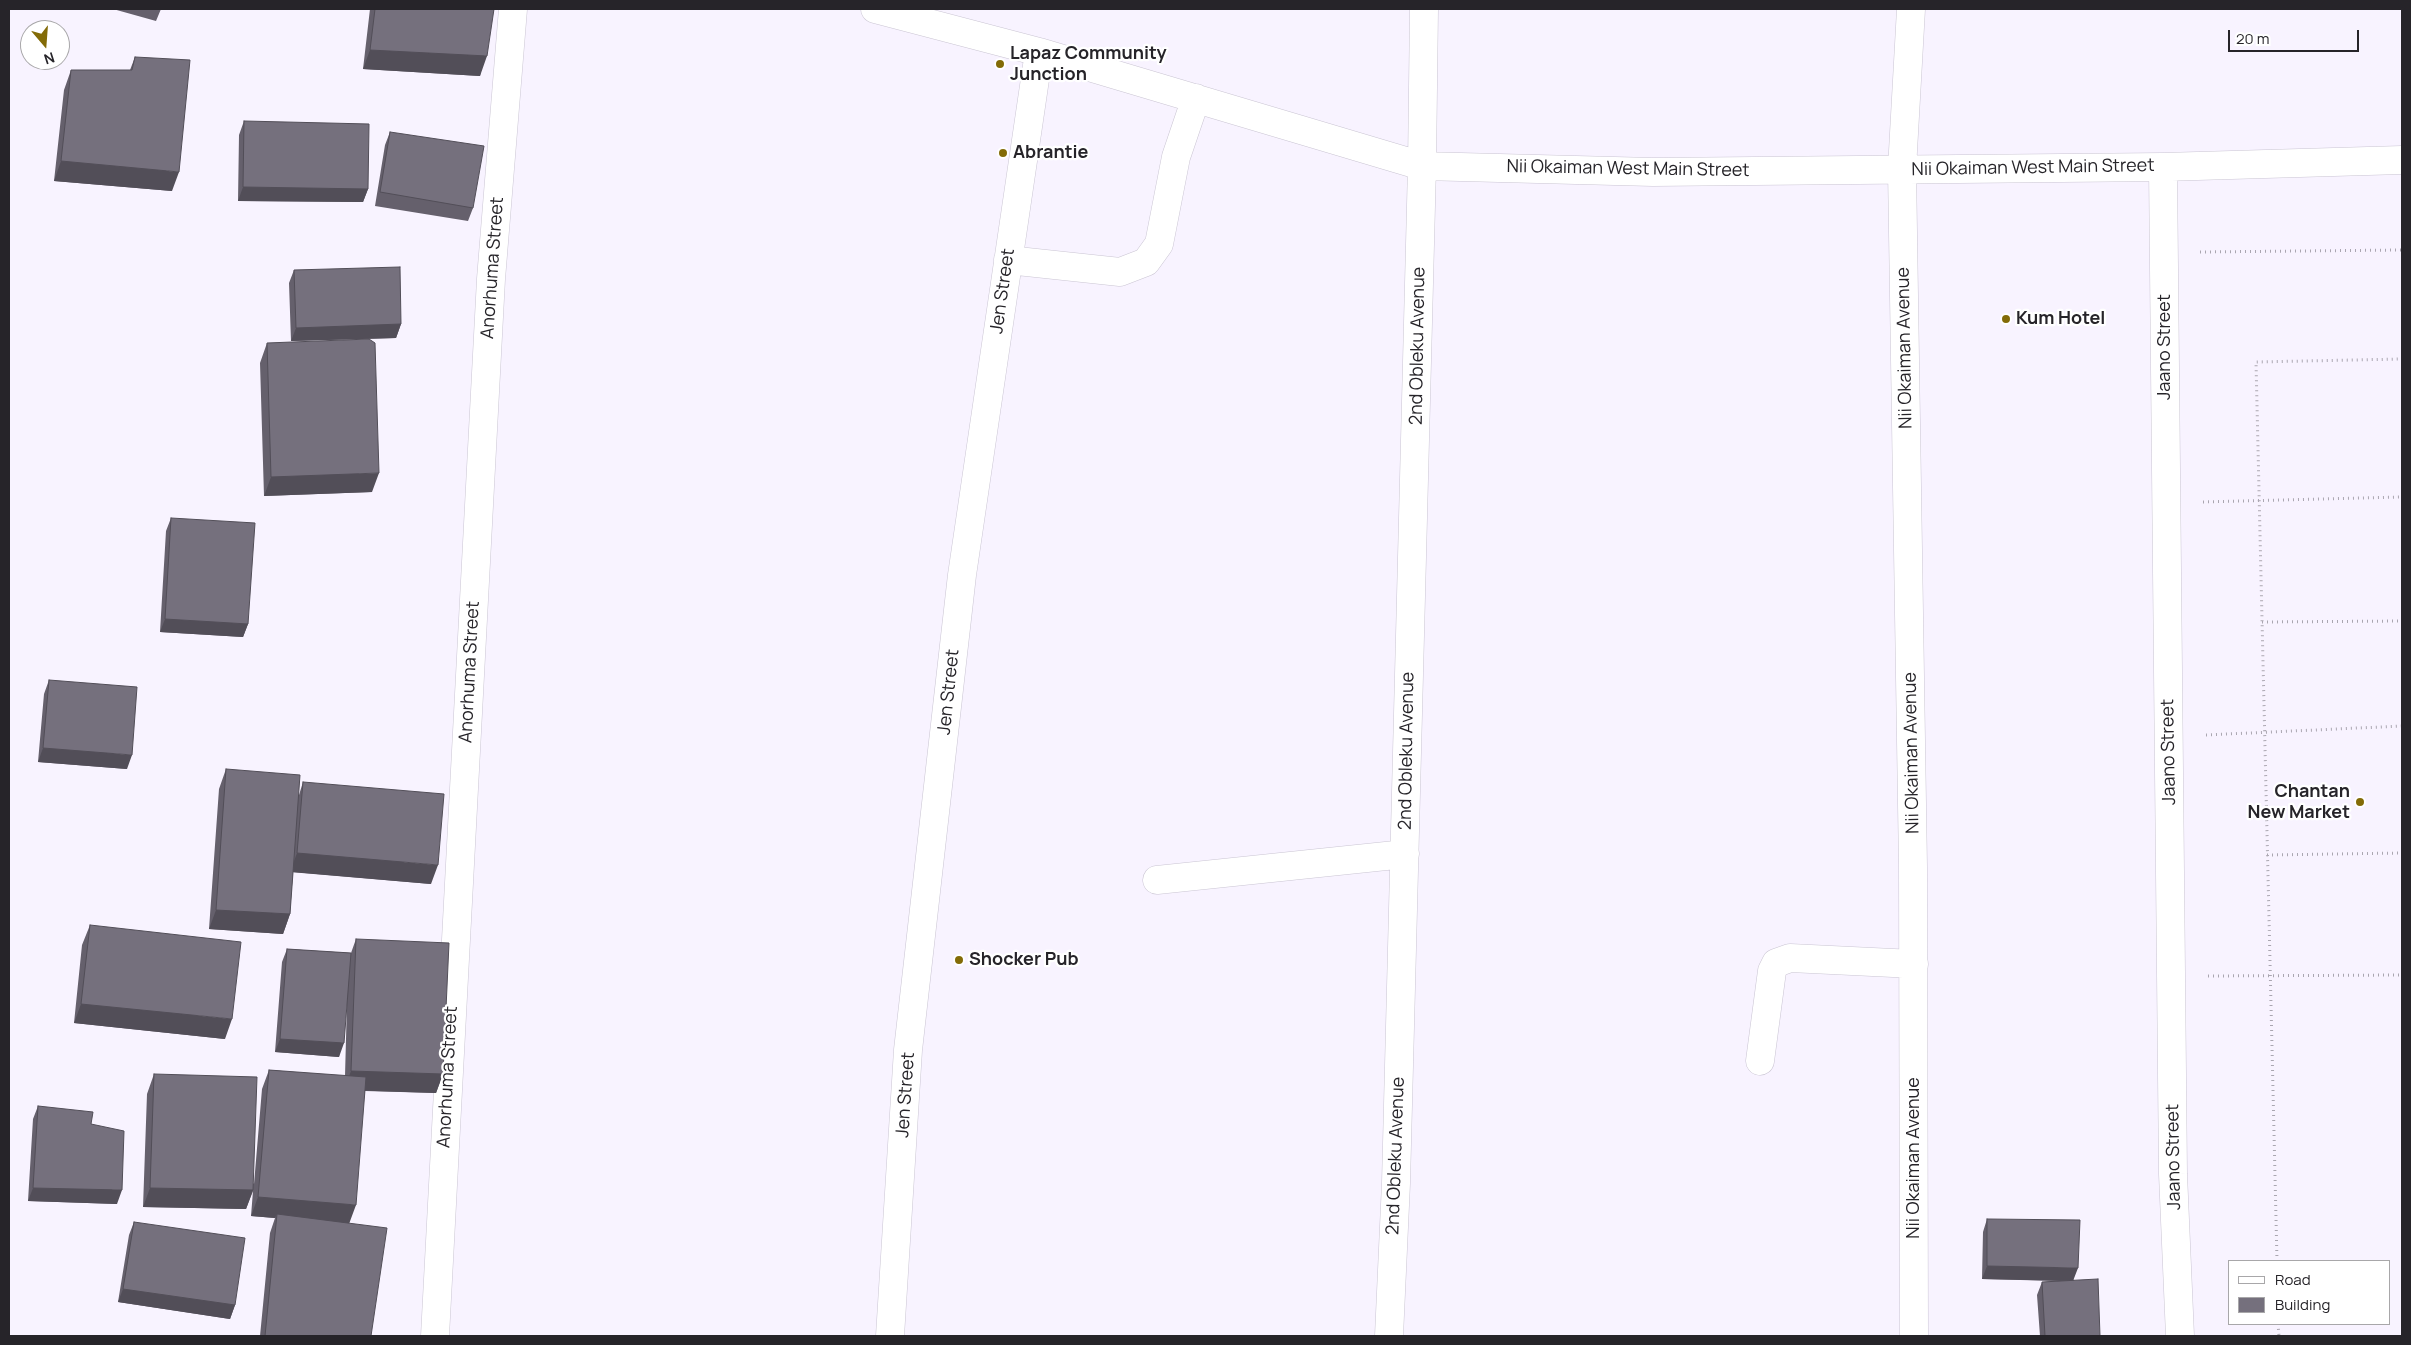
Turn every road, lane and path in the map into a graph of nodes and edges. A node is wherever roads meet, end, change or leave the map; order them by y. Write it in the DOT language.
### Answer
graph roads {
  1 [pos="513,9"];
  2 [pos="875,9"];
  3 [pos="1424,9"];
  4 [pos="1911,9"];
  5 [pos="1038,52"];
  6 [pos="1196,98"];
  7 [pos="2402,160"];
  8 [pos="1422,166"];
  9 [pos="2163,167"];
  10 [pos="1902,169"];
  11 [pos="2402,250"];
  12 [pos="2164,252"];
  13 [pos="1008,260"];
  14 [pos="2402,359"];
  15 [pos="2402,497"];
  16 [pos="2260,500"];
  17 [pos="2166,503"];
  18 [pos="2402,621"];
  19 [pos="2262,622"];
  20 [pos="2402,726"];
  21 [pos="2264,732"];
  22 [pos="2169,736"];
  23 [pos="2402,853"];
  24 [pos="1405,854"];
  25 [pos="2267,856"];
  26 [pos="1157,880"];
  27 [pos="1914,964"];
  28 [pos="2270,975"];
  29 [pos="2402,975"];
  30 [pos="2171,976"];
  31 [pos="1760,1062"];
  32 [pos="2277,1260"];
  33 [pos="435,1336"];
  34 [pos="890,1336"];
  35 [pos="1389,1336"];
  36 [pos="1914,1336"];
  37 [pos="2180,1336"];
  1 -- 33 [label="street, Anorhuma Street"];
  2 -- 5 [label="street, Nii Okaiman West Main Street"];
  3 -- 8 [label="street, 2nd Obleku Avenue"];
  4 -- 10 [label="street, Nii Okaiman Avenue"];
  5 -- 6 [label="street, Nii Okaiman West Main Street"];
  5 -- 13 [label="street, Jen Street"];
  6 -- 8 [label="street, Nii Okaiman West Main Street"];
  6 -- 13 [label="street"];
  7 -- 9 [label="street, Nii Okaiman West Main Street"];
  8 -- 10 [label="street, Nii Okaiman West Main Street"];
  8 -- 24 [label="street, 2nd Obleku Avenue"];
  9 -- 10 [label="street, Nii Okaiman West Main Street"];
  9 -- 12 [label="street, Jaano Street"];
  10 -- 27 [label="street, Nii Okaiman Avenue"];
  11 -- 12 [label="path"];
  12 -- 17 [label="street, Jaano Street"];
  13 -- 34 [label="street, Jen Street"];
  14 -- 16 [label="path"];
  15 -- 16 [label="path"];
  16 -- 17 [label="path"];
  16 -- 19 [label="path"];
  17 -- 22 [label="street, Jaano Street"];
  18 -- 19 [label="path"];
  19 -- 21 [label="path"];
  20 -- 21 [label="path"];
  21 -- 22 [label="path"];
  21 -- 25 [label="path"];
  22 -- 30 [label="street, Jaano Street"];
  23 -- 25 [label="path"];
  24 -- 26 [label="street"];
  24 -- 35 [label="street, 2nd Obleku Avenue"];
  25 -- 28 [label="path"];
  27 -- 31 [label="street"];
  27 -- 36 [label="street, Nii Okaiman Avenue"];
  28 -- 29 [label="path"];
  28 -- 30 [label="path"];
  28 -- 32 [label="path"];
  30 -- 37 [label="street, Jaano Street"];
}
